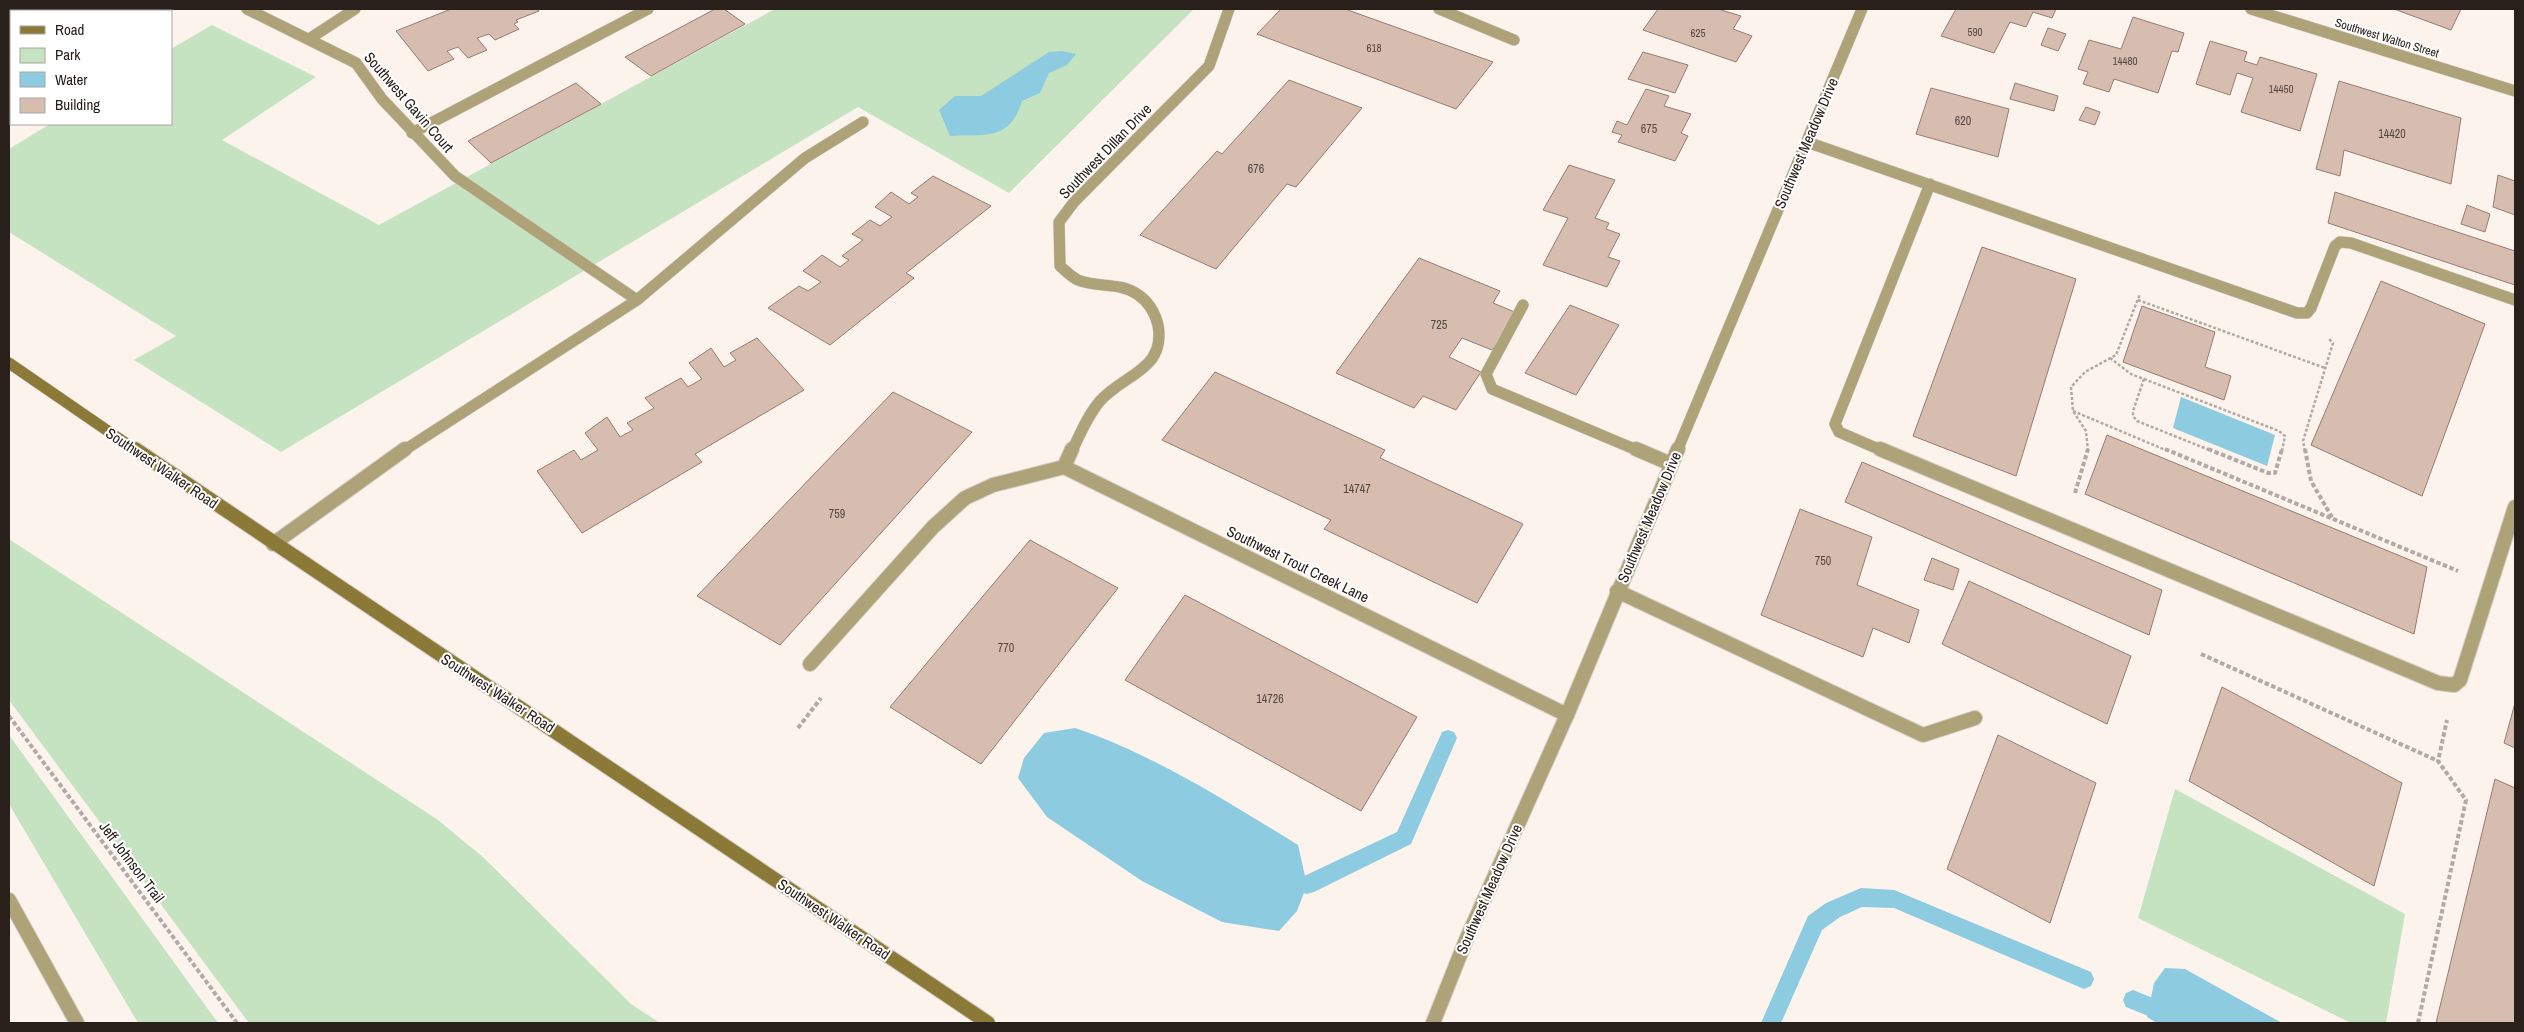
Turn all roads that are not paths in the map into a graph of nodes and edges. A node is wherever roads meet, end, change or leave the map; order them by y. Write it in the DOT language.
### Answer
graph roads {
  1 [pos="247,9"];
  2 [pos="355,9"];
  3 [pos="648,9"];
  4 [pos="1229,9"];
  5 [pos="1439,9"];
  6 [pos="1862,9"];
  7 [pos="2251,9"];
  8 [pos="309,39"];
  9 [pos="1514,40"];
  10 [pos="2515,91"];
  11 [pos="863,122"];
  12 [pos="412,133"];
  13 [pos="1807,142"];
  14 [pos="1930,184"];
  15 [pos="637,300"];
  16 [pos="2515,300"];
  17 [pos="1523,305"];
  18 [pos="9,363"];
  19 [pos="1671,464"];
  20 [pos="1064,467"];
  21 [pos="2515,507"];
  22 [pos="273,544"];
  23 [pos="1617,591"];
  24 [pos="810,664"];
  25 [pos="1567,715"];
  26 [pos="1975,718"];
  27 [pos="9,900"];
  28 [pos="77,1023"];
  29 [pos="988,1023"];
  30 [pos="1433,1023"];
  1 -- 8 [label="street, Southwest Gavin Court"];
  2 -- 8 [label="street"];
  3 -- 12 [label="street"];
  4 -- 20 [label="street, Southwest Dillan Drive"];
  5 -- 9 [label="street"];
  6 -- 13 [label="street, Southwest Meadow Drive"];
  7 -- 10 [label="street, Southwest Walton Street"];
  8 -- 12 [label="street, Southwest Gavin Court"];
  11 -- 15 [label="street"];
  12 -- 15 [label="street, Southwest Gavin Court"];
  13 -- 14 [label="street"];
  13 -- 19 [label="street, Southwest Meadow Drive"];
  14 -- 16 [label="street"];
  14 -- 21 [label="street"];
  15 -- 22 [label="street"];
  17 -- 19 [label="street"];
  18 -- 22 [label="main road, Southwest Walker Road"];
  19 -- 23 [label="street, Southwest Meadow Drive"];
  20 -- 24 [label="street"];
  20 -- 25 [label="street, Southwest Trout Creek Lane"];
  22 -- 29 [label="main road, Southwest Walker Road"];
  23 -- 25 [label="street, Southwest Meadow Drive"];
  23 -- 26 [label="street"];
  25 -- 30 [label="street, Southwest Meadow Drive"];
  27 -- 28 [label="street"];
}
